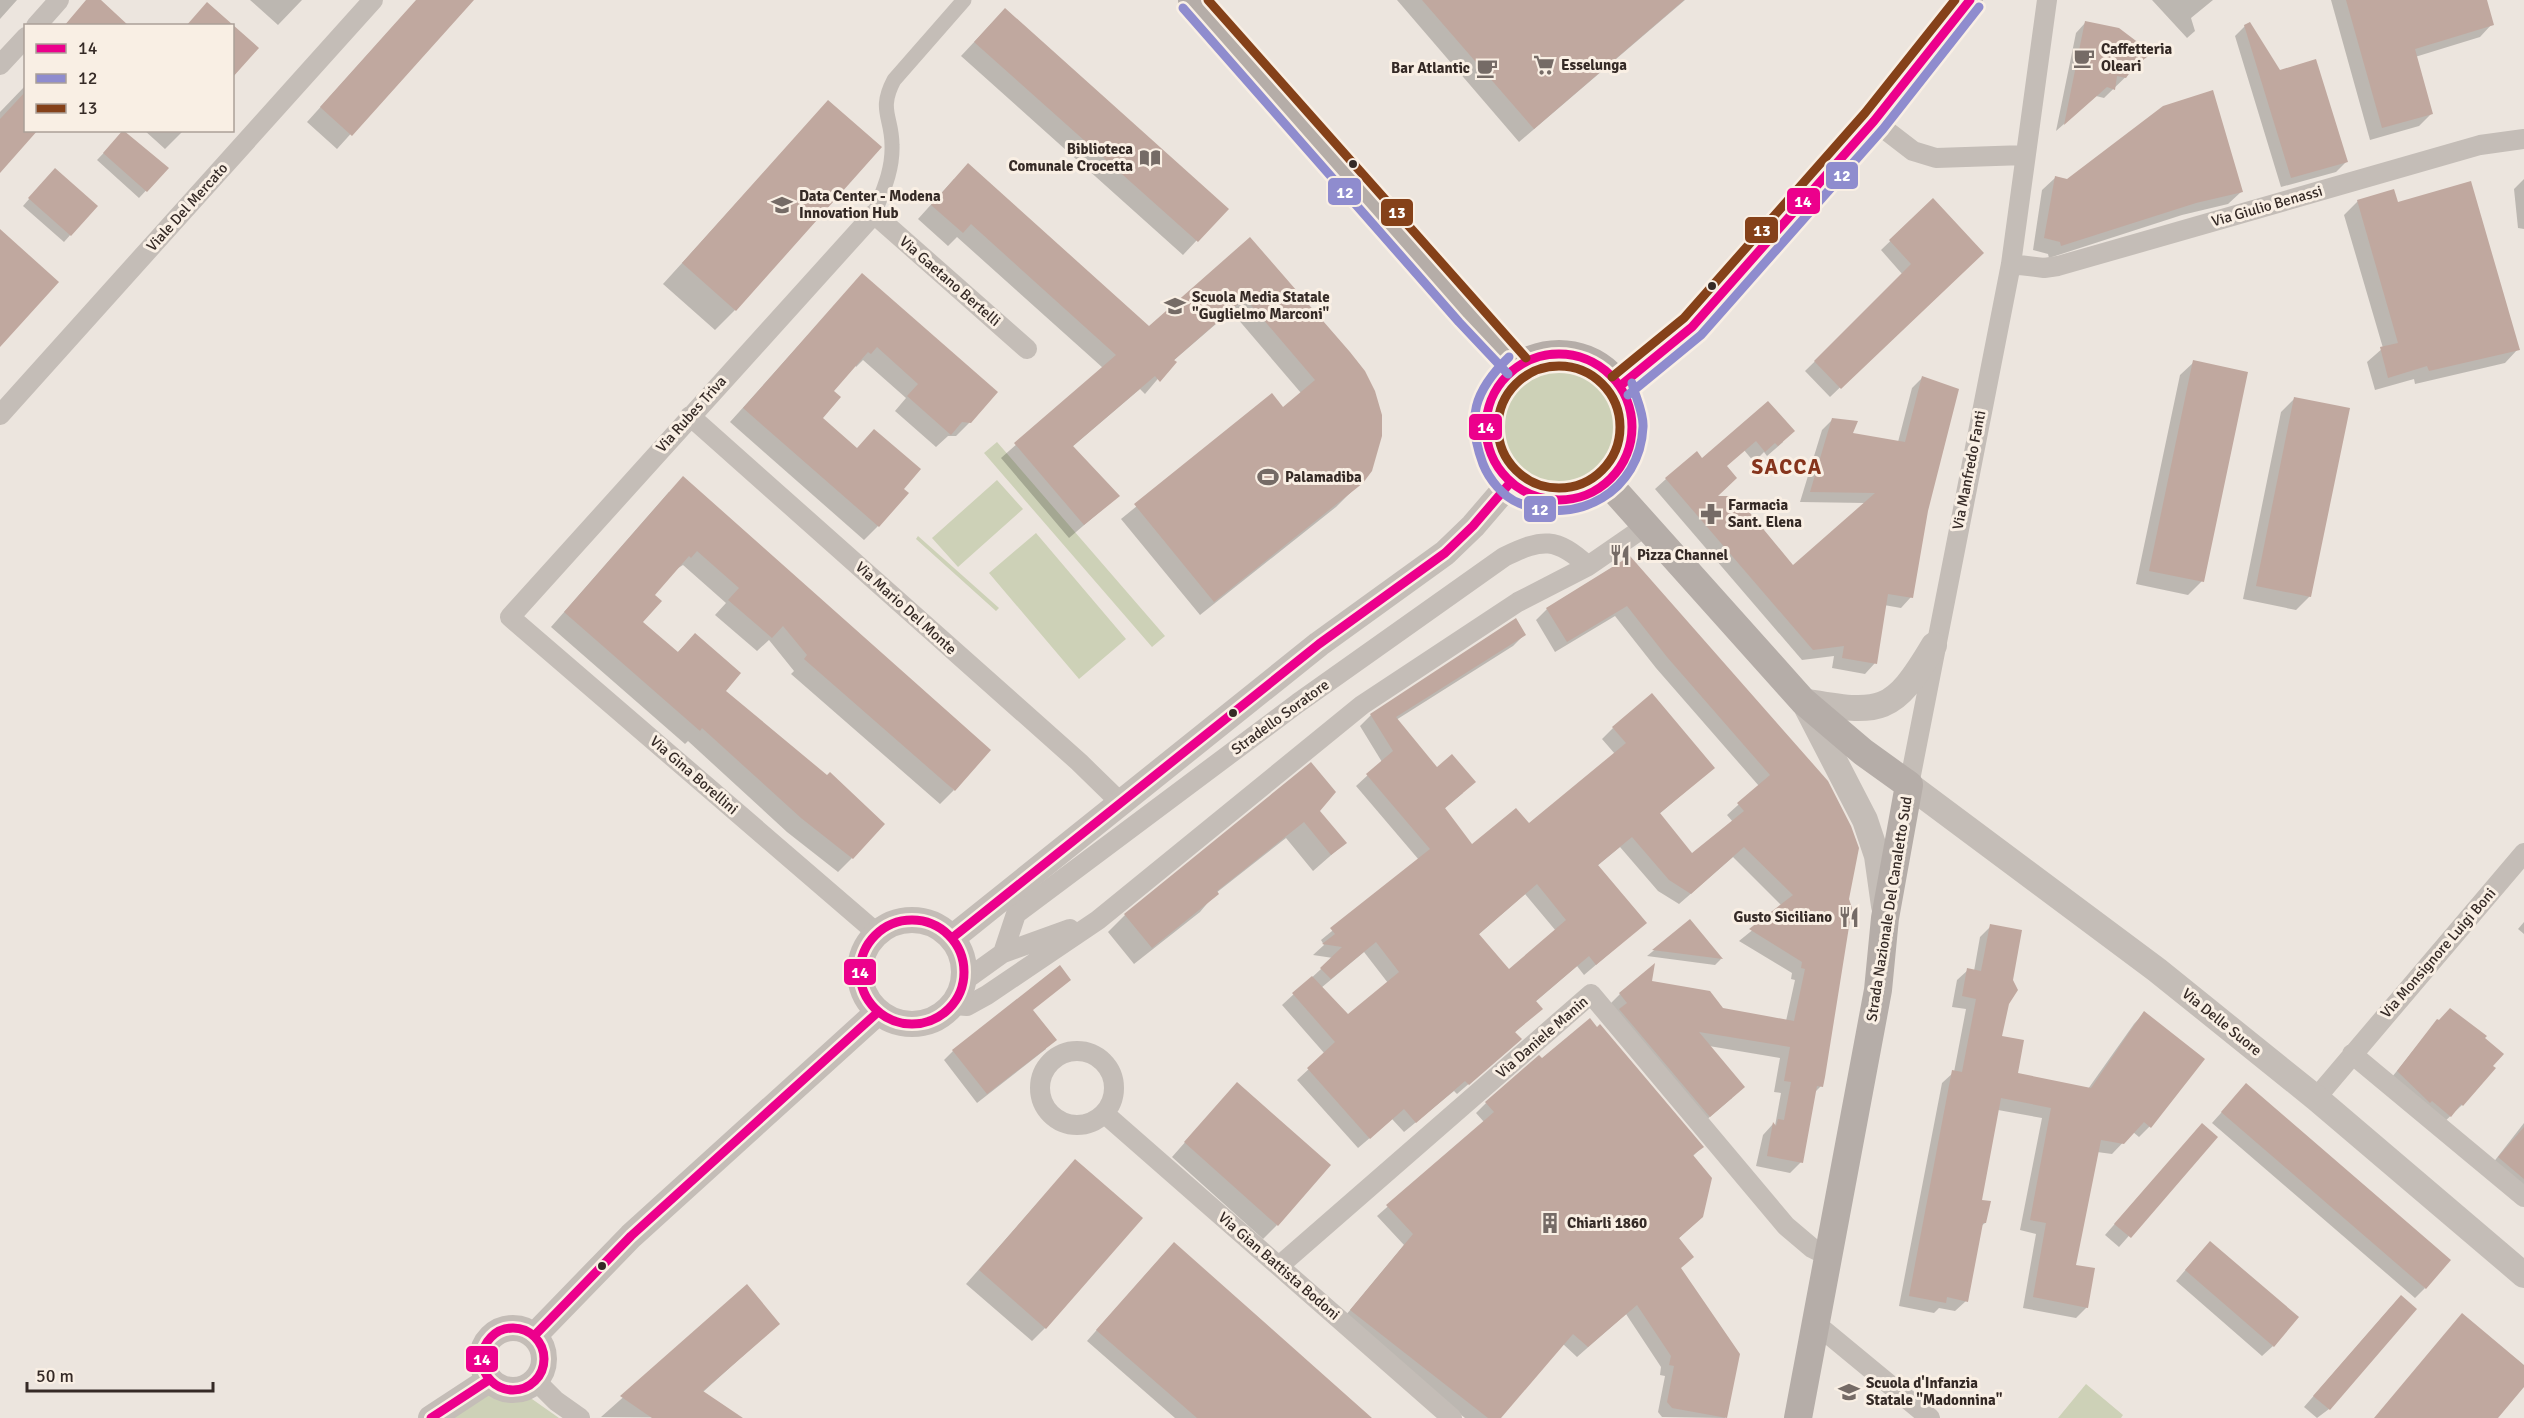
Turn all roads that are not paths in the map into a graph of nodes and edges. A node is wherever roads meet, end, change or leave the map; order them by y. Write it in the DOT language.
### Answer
graph roads {
  1 [pos="59,0"];
  2 [pos="373,0"];
  3 [pos="964,0"];
  4 [pos="1192,0"];
  5 [pos="1970,0"];
  6 [pos="2047,0"];
  7 [pos="38,24"];
  8 [pos="24,39"];
  9 [pos="0,65"];
  10 [pos="1874,121"];
  11 [pos="2524,139"];
  12 [pos="2025,155"];
  13 [pos="874,214"];
  14 [pos="2011,264"];
  15 [pos="1027,349"];
  16 [pos="1517,366"];
  17 [pos="1620,387"];
  18 [pos="0,415"];
  19 [pos="690,416"];
  20 [pos="1608,482"];
  21 [pos="1510,483"];
  22 [pos="1646,526"];
  23 [pos="1588,566"];
  24 [pos="510,617"];
  25 [pos="1934,645"];
  26 [pos="1803,701"];
  27 [pos="1909,785"];
  28 [pos="1121,803"];
  29 [pos="2524,853"];
  30 [pos="1886,918"];
  31 [pos="1098,920"];
  32 [pos="878,934"];
  33 [pos="952,938"];
  34 [pos="1003,953"];
  35 [pos="964,981"];
  36 [pos="954,1005"];
  37 [pos="878,1012"];
  38 [pos="2352,1054"];
  39 [pos="2316,1098"];
  40 [pos="1105,1114"];
  41 [pos="2524,1197"];
  42 [pos="1828,1256"];
  43 [pos="1279,1266"];
  44 [pos="2524,1275"];
  45 [pos="1815,1323"];
  46 [pos="534,1336"];
  47 [pos="489,1380"];
  48 [pos="536,1381"];
  49 [pos="431,1418"];
  50 [pos="580,1418"];
  51 [pos="1452,1418"];
  52 [pos="1798,1418"];
  53 [pos="1930,1418"];
  1 -- 7 [label="street"];
  2 -- 18 [label="street, Viale Del Mercato"];
  3 -- 13 [label="street"];
  4 -- 16 [label="main road"];
  5 -- 10 [label="street"];
  6 -- 12 [label="street, Via Manfredo Fanti"];
  8 -- 9 [label="street"];
  10 -- 12 [label="street"];
  10 -- 17 [label="street"];
  11 -- 14 [label="street, Via Giulio Benassi"];
  12 -- 14 [label="street, Via Manfredo Fanti"];
  13 -- 15 [label="street, Via Gaetano Bertelli"];
  13 -- 19 [label="street, Via Rubes Triva"];
  14 -- 25 [label="street, Via Manfredo Fanti"];
  16 -- 17 [label="main road"];
  16 -- 21 [label="main road"];
  17 -- 20 [label="main road"];
  19 -- 24 [label="street, Via Rubes Triva"];
  19 -- 28 [label="street, Via Mario Del Monte"];
  20 -- 21 [label="main road"];
  20 -- 22 [label="main road, Strada Nazionale Del Canaletto Sud"];
  21 -- 28 [label="street"];
  22 -- 23 [label="street"];
  22 -- 26 [label="main road, Strada Nazionale Del Canaletto Sud"];
  23 -- 31 [label="street"];
  23 -- 34 [label="street, Stradello Soratore"];
  24 -- 32 [label="street, Via Gina Borellini"];
  25 -- 26 [label="street"];
  25 -- 27 [label="street, Via Manfredo Fanti"];
  26 -- 27 [label="main road, Strada Nazionale Del Canaletto Sud"];
  26 -- 30 [label="street"];
  27 -- 30 [label="main road, Strada Nazionale Del Canaletto Sud"];
  27 -- 39 [label="street, Via Delle Suore"];
  28 -- 33 [label="street"];
  29 -- 38 [label="street, Via Monsignore Luigi Boni"];
  30 -- 42 [label="main road, Strada Nazionale Del Canaletto Sud"];
  31 -- 34 [label="street"];
  31 -- 36 [label="street"];
  32 -- 33 [label="street"];
  32 -- 37 [label="street"];
  33 -- 35 [label="street"];
  34 -- 35 [label="street"];
  35 -- 36 [label="street"];
  36 -- 37 [label="street"];
  37 -- 46 [label="street"];
  38 -- 39 [label="street, Via Monsignore Luigi Boni"];
  38 -- 41 [label="street"];
  39 -- 44 [label="street, Via Delle Suore"];
  40 -- 43 [label="street, Via Gian Battista Bodoni"];
  42 -- 43 [label="street, Via Daniele Manin"];
  42 -- 45 [label="main road, Strada Nazionale Del Canaletto Sud"];
  43 -- 51 [label="street, Via Gian Battista Bodoni"];
  45 -- 52 [label="main road, Strada Nazionale Del Canaletto Sud"];
  45 -- 53 [label="street"];
  46 -- 47 [label="street"];
  46 -- 48 [label="street"];
  47 -- 48 [label="street"];
  47 -- 49 [label="street"];
  48 -- 50 [label="street"];
}
